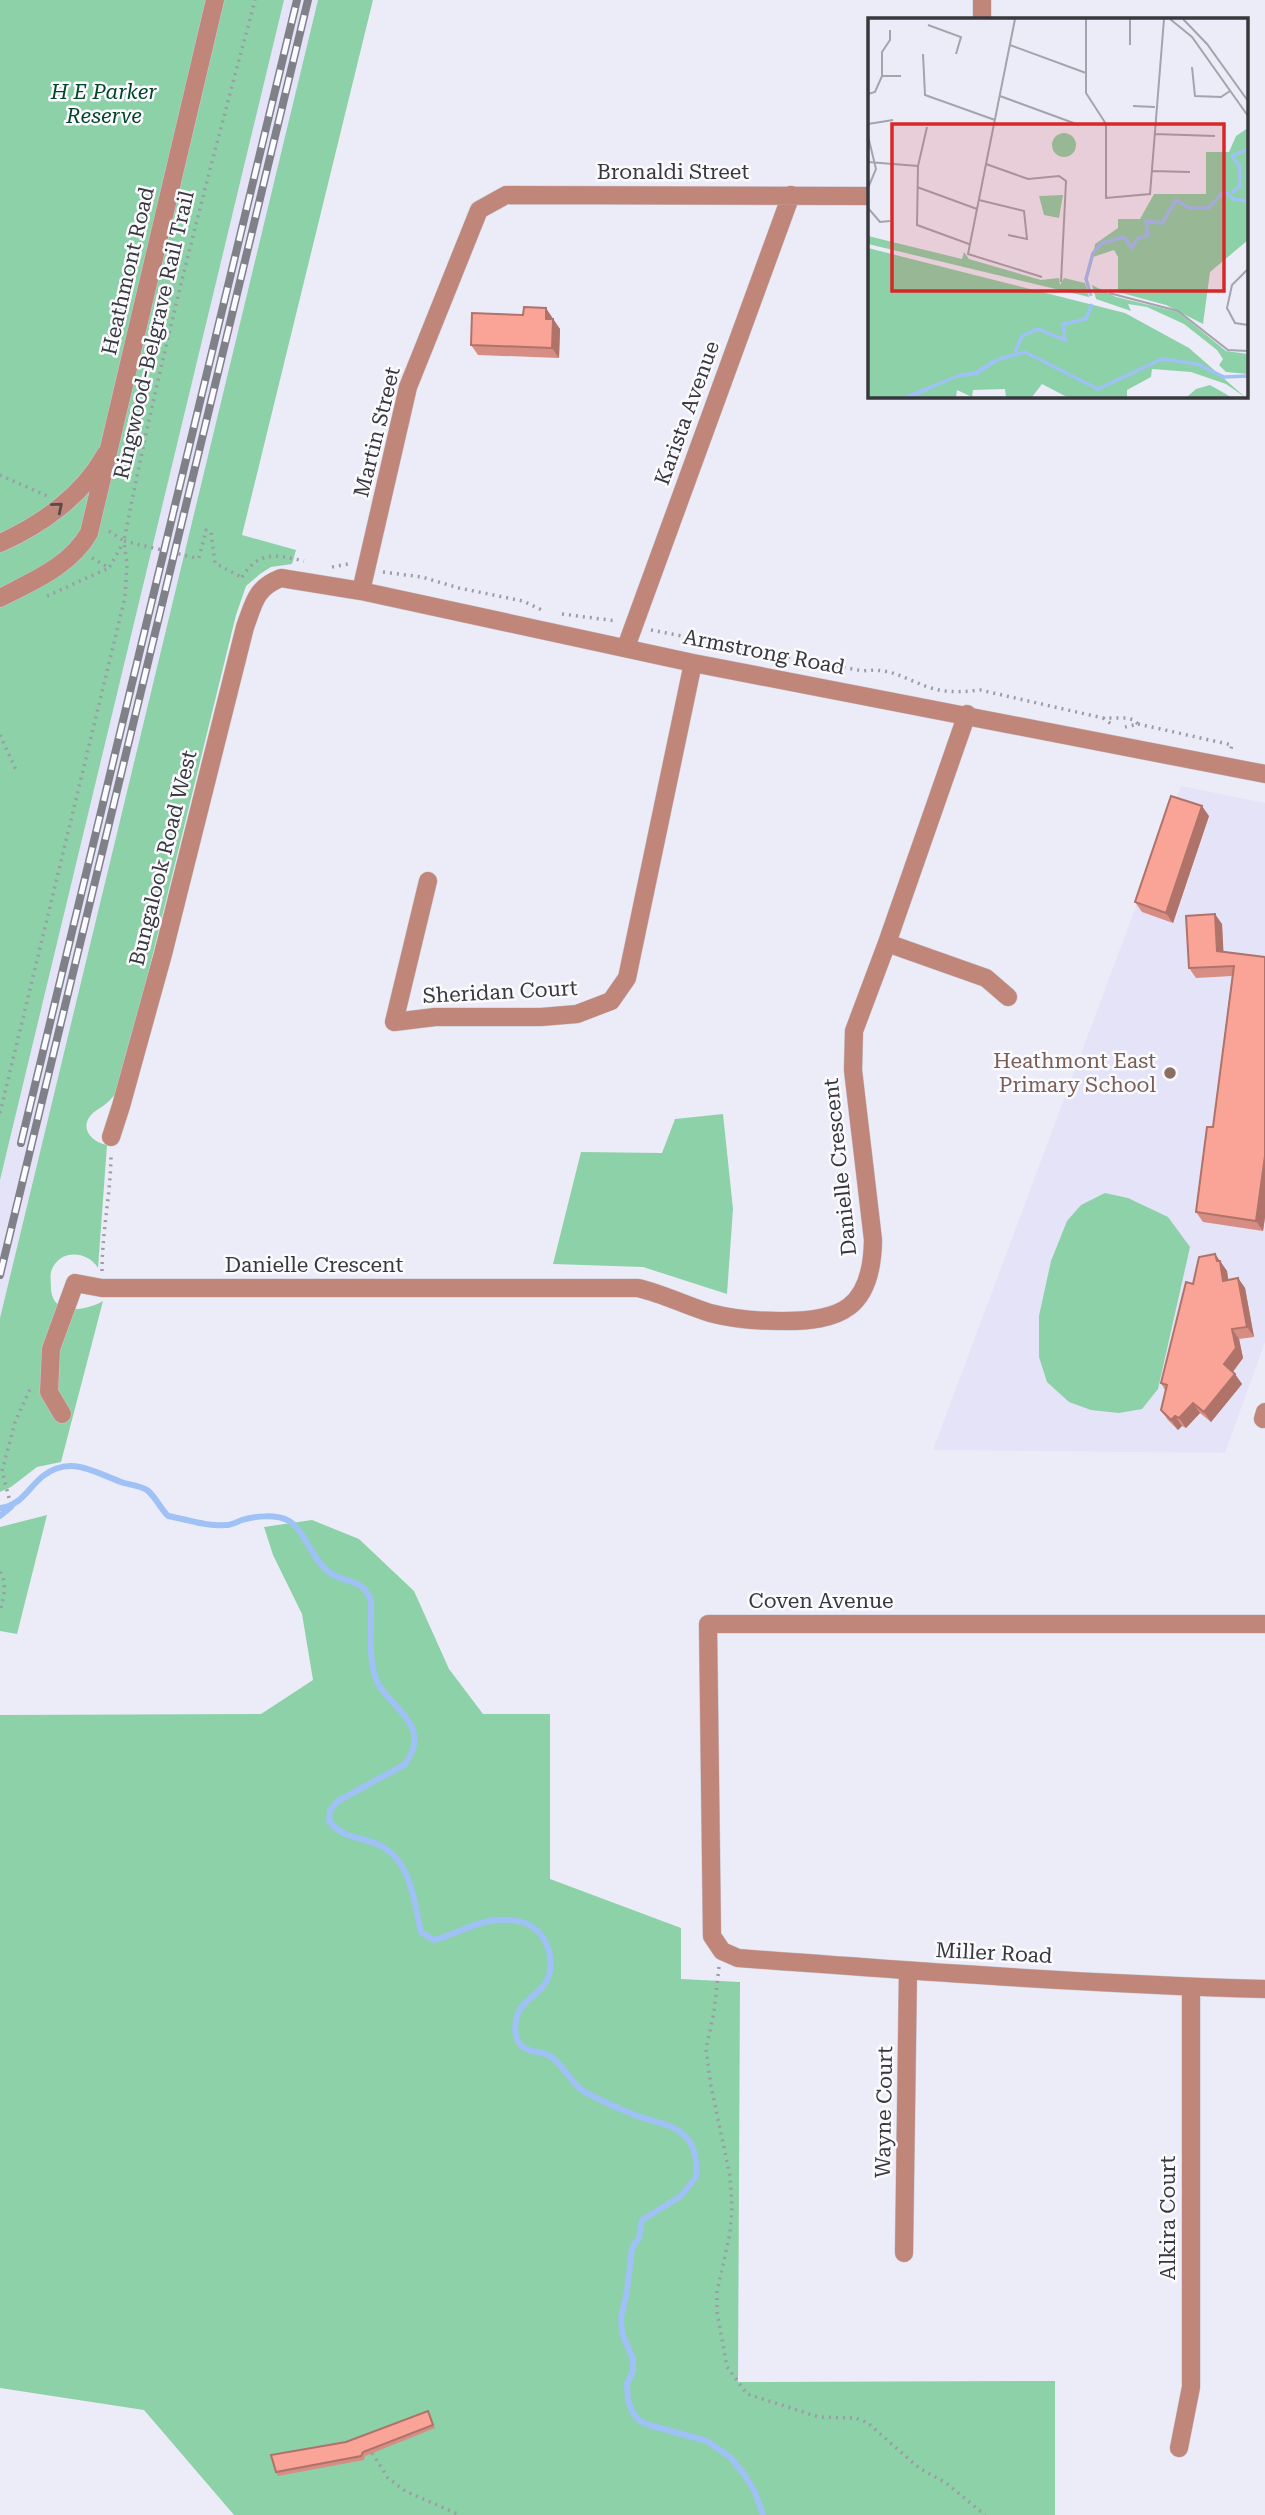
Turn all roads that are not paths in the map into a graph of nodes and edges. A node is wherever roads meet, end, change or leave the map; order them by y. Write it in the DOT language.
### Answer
graph roads {
  1 [pos="215,0"];
  2 [pos="982,0"];
  3 [pos="982,18"];
  4 [pos="791,195"];
  5 [pos="868,195"];
  6 [pos="480,210"];
  7 [pos="113,440"];
  8 [pos="0,543"];
  9 [pos="259,590"];
  10 [pos="361,591"];
  11 [pos="0,598"];
  12 [pos="625,647"];
  13 [pos="693,663"];
  14 [pos="967,714"];
  15 [pos="1265,774"];
  16 [pos="428,881"];
  17 [pos="887,943"];
  18 [pos="1009,997"];
  19 [pos="111,1137"];
  20 [pos="62,1414"];
  21 [pos="1265,1624"];
  22 [pos="722,1951"];
  23 [pos="908,1971"];
  24 [pos="1191,1987"];
  25 [pos="1265,1989"];
  26 [pos="904,2253"];
  27 [pos="1179,2448"];
  1 -- 7 [label="street, Heathmont Road"];
  2 -- 3 [label="street"];
  4 -- 5 [label="street, Bronaldi Street"];
  4 -- 6 [label="street, Bronaldi Street"];
  4 -- 12 [label="street, Karista Avenue"];
  6 -- 10 [label="street, Martin Street"];
  8 -- 7 [label="street, one-way"];
  7 -- 11 [label="street, Heathmont Road"];
  9 -- 10 [label="street, Armstrong Road"];
  9 -- 19 [label="street, Bungalook Road West"];
  10 -- 12 [label="street, Armstrong Road"];
  12 -- 13 [label="street, Armstrong Road"];
  13 -- 14 [label="street, Armstrong Road"];
  13 -- 16 [label="street, Sheridan Court"];
  14 -- 15 [label="street, Armstrong Road"];
  14 -- 17 [label="street, Danielle Crescent"];
  17 -- 18 [label="street"];
  17 -- 20 [label="street, Danielle Crescent"];
  21 -- 22 [label="street, Coven Avenue"];
  22 -- 23 [label="street, Miller Road"];
  23 -- 24 [label="street, Miller Road"];
  23 -- 26 [label="street, Wayne Court"];
  24 -- 25 [label="street, Miller Road"];
  24 -- 27 [label="street, Alkira Court"];
}
